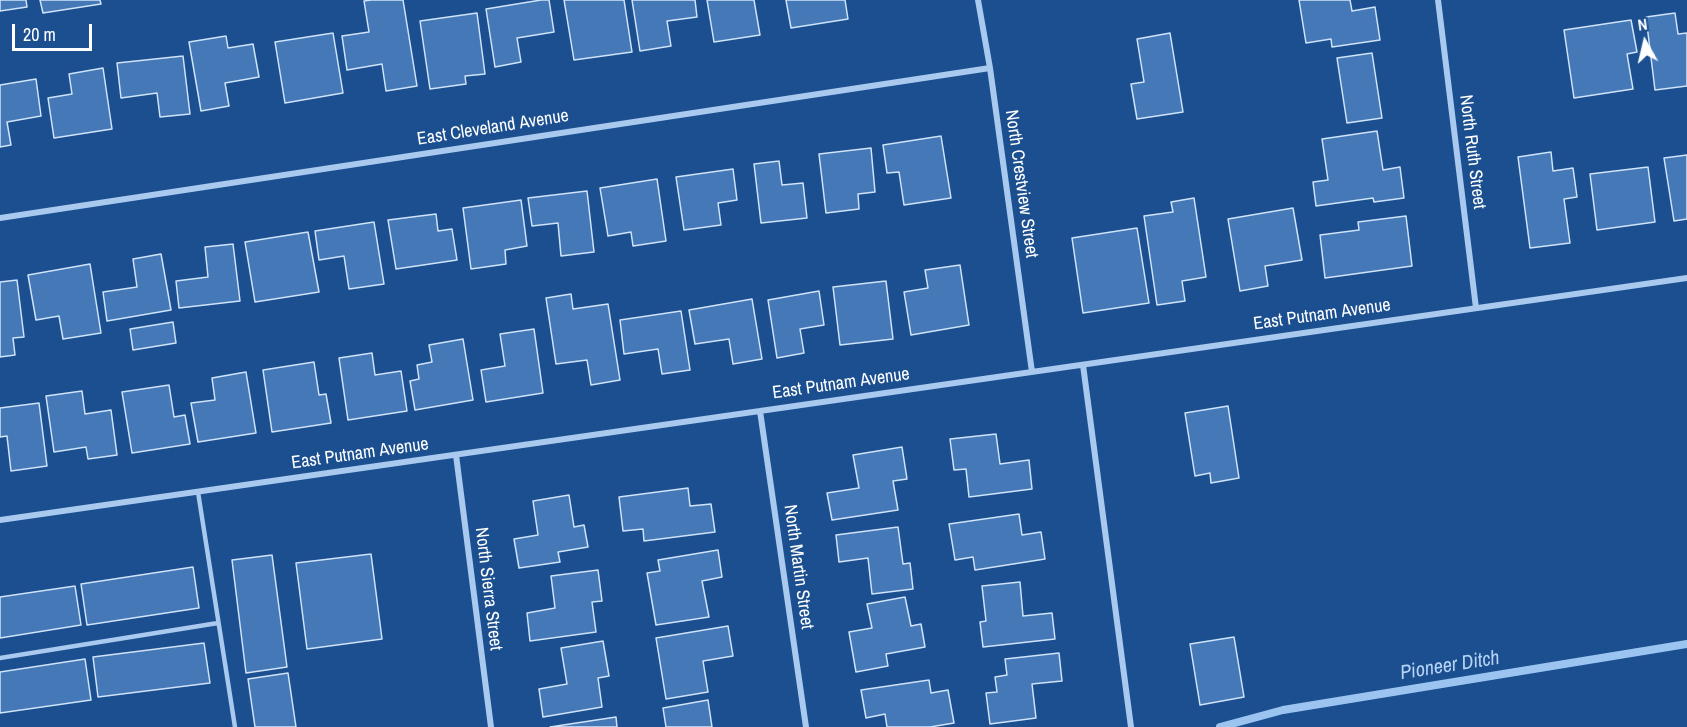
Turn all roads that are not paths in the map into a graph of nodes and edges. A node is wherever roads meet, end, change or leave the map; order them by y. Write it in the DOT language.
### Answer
graph roads {
  1 [pos="978,0"];
  2 [pos="1438,0"];
  3 [pos="990,68"];
  4 [pos="0,218"];
  5 [pos="1687,278"];
  6 [pos="1476,308"];
  7 [pos="1083,365"];
  8 [pos="1032,372"];
  9 [pos="760,411"];
  10 [pos="456,455"];
  11 [pos="198,492"];
  12 [pos="0,520"];
  13 [pos="219,623"];
  14 [pos="0,658"];
  15 [pos="235,727"];
  16 [pos="491,727"];
  17 [pos="806,727"];
  18 [pos="1131,727"];
  1 -- 3 [label="street, North Crestview Street"];
  2 -- 6 [label="street, North Ruth Street"];
  3 -- 4 [label="street, East Cleveland Avenue"];
  3 -- 8 [label="street, North Crestview Street"];
  5 -- 6 [label="street, East Putnam Avenue"];
  6 -- 7 [label="street, East Putnam Avenue"];
  7 -- 8 [label="street, East Putnam Avenue"];
  7 -- 18 [label="street"];
  8 -- 9 [label="street, East Putnam Avenue"];
  9 -- 10 [label="street, East Putnam Avenue"];
  9 -- 17 [label="street, North Martin Street"];
  10 -- 11 [label="street, East Putnam Avenue"];
  10 -- 16 [label="street, North Sierra Street"];
  11 -- 12 [label="street, East Putnam Avenue"];
  11 -- 13 [label="lane"];
  13 -- 14 [label="lane"];
  13 -- 15 [label="lane"];
}
